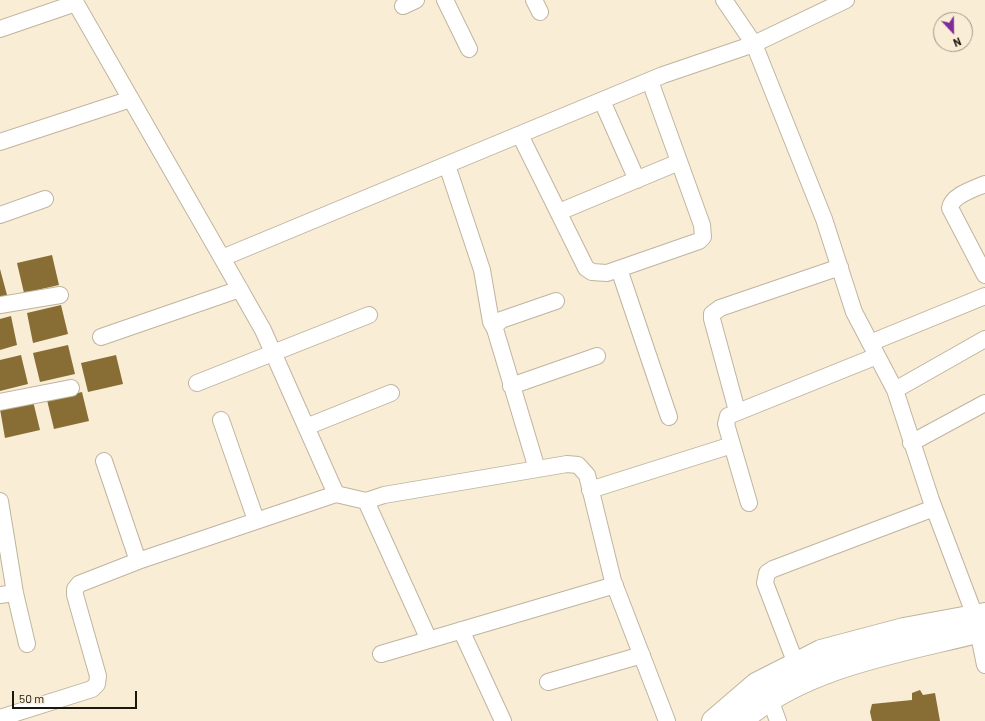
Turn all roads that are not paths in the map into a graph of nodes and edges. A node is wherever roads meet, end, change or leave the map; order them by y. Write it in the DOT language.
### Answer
graph roads {
  1 [pos="445,0"];
  2 [pos="724,0"];
  3 [pos="846,0"];
  4 [pos="75,2"];
  5 [pos="0,29"];
  6 [pos="754,44"];
  7 [pos="469,49"];
  8 [pos="650,81"];
  9 [pos="131,99"];
  10 [pos="602,101"];
  11 [pos="520,135"];
  12 [pos="0,142"];
  13 [pos="679,162"];
  14 [pos="447,165"];
  15 [pos="637,180"];
  16 [pos="985,184"];
  17 [pos="45,199"];
  18 [pos="559,212"];
  19 [pos="0,215"];
  20 [pos="222,258"];
  21 [pos="840,267"];
  22 [pos="619,269"];
  23 [pos="985,275"];
  24 [pos="240,289"];
  25 [pos="60,295"];
  26 [pos="985,296"];
  27 [pos="556,301"];
  28 [pos="0,305"];
  29 [pos="369,315"];
  30 [pos="495,329"];
  31 [pos="101,337"];
  32 [pos="985,339"];
  33 [pos="874,349"];
  34 [pos="273,352"];
  35 [pos="597,356"];
  36 [pos="197,383"];
  37 [pos="511,386"];
  38 [pos="72,388"];
  39 [pos="895,390"];
  40 [pos="391,393"];
  41 [pos="0,402"];
  42 [pos="985,403"];
  43 [pos="737,411"];
  44 [pos="669,417"];
  45 [pos="221,420"];
  46 [pos="306,427"];
  47 [pos="911,443"];
  48 [pos="732,445"];
  49 [pos="104,461"];
  50 [pos="537,469"];
  51 [pos="590,490"];
  52 [pos="336,494"];
  53 [pos="366,501"];
  54 [pos="0,502"];
  55 [pos="749,503"];
  56 [pos="934,508"];
  57 [pos="256,520"];
  58 [pos="138,560"];
  59 [pos="615,585"];
  60 [pos="8,594"];
  61 [pos="981,623"];
  62 [pos="462,630"];
  63 [pos="429,640"];
  64 [pos="27,644"];
  65 [pos="381,654"];
  66 [pos="642,655"];
  67 [pos="796,664"];
  68 [pos="985,665"];
  69 [pos="548,682"];
  70 [pos="767,690"];
  71 [pos="40,714"];
  72 [pos="0,718"];
  73 [pos="503,721"];
  74 [pos="667,721"];
  75 [pos="713,721"];
  76 [pos="741,721"];
  77 [pos="778,721"];
  1 -- 7 [label="street"];
  2 -- 6 [label="street"];
  3 -- 6 [label="street"];
  4 -- 5 [label="street"];
  4 -- 9 [label="street"];
  6 -- 8 [label="street"];
  6 -- 21 [label="street"];
  8 -- 10 [label="street"];
  8 -- 13 [label="street"];
  9 -- 12 [label="street"];
  9 -- 20 [label="street"];
  10 -- 11 [label="street"];
  10 -- 15 [label="street"];
  11 -- 14 [label="street"];
  11 -- 18 [label="street"];
  13 -- 15 [label="street"];
  13 -- 22 [label="street"];
  14 -- 20 [label="street"];
  14 -- 30 [label="street"];
  15 -- 18 [label="street"];
  16 -- 23 [label="street"];
  17 -- 19 [label="street"];
  18 -- 22 [label="street"];
  20 -- 24 [label="street"];
  21 -- 33 [label="street"];
  21 -- 43 [label="street"];
  22 -- 44 [label="street"];
  24 -- 31 [label="street"];
  24 -- 34 [label="street"];
  25 -- 28 [label="street"];
  26 -- 33 [label="street"];
  27 -- 30 [label="street"];
  29 -- 34 [label="street"];
  30 -- 37 [label="street"];
  32 -- 39 [label="street"];
  33 -- 39 [label="street"];
  33 -- 43 [label="street"];
  34 -- 36 [label="street"];
  34 -- 46 [label="street"];
  35 -- 37 [label="street"];
  37 -- 50 [label="street"];
  38 -- 41 [label="street"];
  39 -- 47 [label="street"];
  40 -- 46 [label="street"];
  42 -- 47 [label="street"];
  43 -- 48 [label="street"];
  45 -- 57 [label="street"];
  46 -- 52 [label="street"];
  47 -- 56 [label="street"];
  48 -- 51 [label="street"];
  48 -- 55 [label="street"];
  49 -- 58 [label="street"];
  50 -- 51 [label="street"];
  50 -- 53 [label="street"];
  51 -- 59 [label="street"];
  52 -- 53 [label="street"];
  52 -- 57 [label="street"];
  53 -- 63 [label="street"];
  54 -- 60 [label="street"];
  56 -- 61 [label="street"];
  56 -- 67 [label="street"];
  57 -- 58 [label="street"];
  58 -- 71 [label="street"];
  59 -- 62 [label="street"];
  59 -- 66 [label="street"];
  60 -- 64 [label="street"];
  61 -- 67 [label="street"];
  61 -- 68 [label="street"];
  61 -- 70 [label="street"];
  62 -- 63 [label="street"];
  62 -- 73 [label="street"];
  63 -- 65 [label="street"];
  66 -- 69 [label="street"];
  66 -- 74 [label="street"];
  67 -- 70 [label="street"];
  70 -- 75 [label="street"];
  70 -- 76 [label="street"];
  70 -- 77 [label="street"];
  71 -- 72 [label="street"];
}
